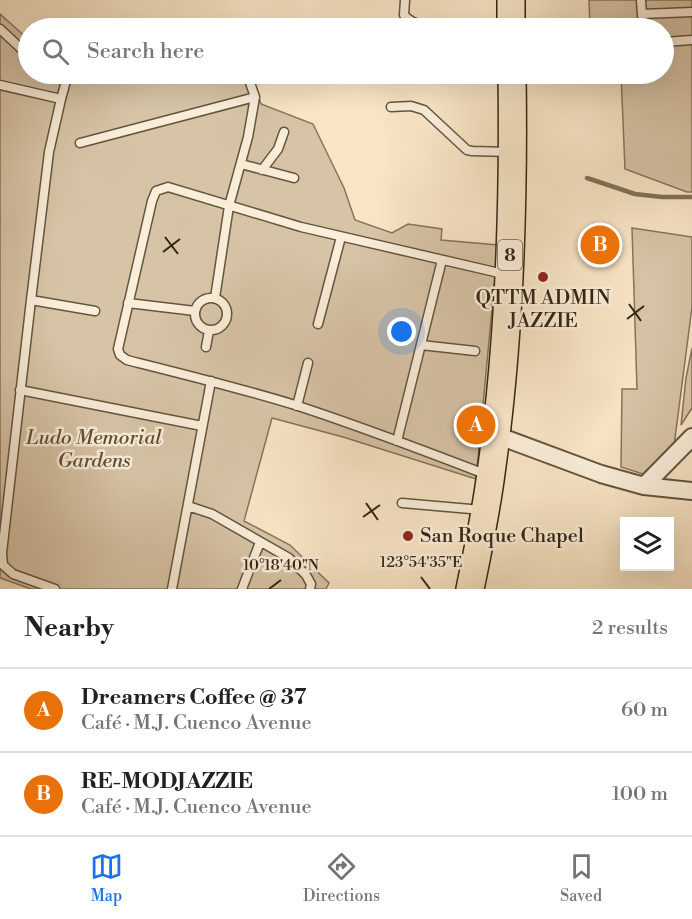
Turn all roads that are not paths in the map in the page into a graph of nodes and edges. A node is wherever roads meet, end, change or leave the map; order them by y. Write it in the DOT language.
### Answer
graph roads {
  1 [pos="405,0"];
  2 [pos="511,0"];
  3 [pos="641,0"];
  4 [pos="692,12"];
  5 [pos="642,14"];
  6 [pos="406,18"];
  7 [pos="511,18"];
  8 [pos="642,18"];
  9 [pos="0,29"];
  10 [pos="692,40"];
  11 [pos="674,41"];
  12 [pos="18,46"];
  13 [pos="65,84"];
  14 [pos="250,84"];
  15 [pos="512,84"];
  16 [pos="0,85"];
  17 [pos="255,97"];
  18 [pos="61,99"];
  19 [pos="391,107"];
  20 [pos="284,132"];
  21 [pos="80,143"];
  22 [pos="513,152"];
  23 [pos="241,164"];
  24 [pos="262,170"];
  25 [pos="294,178"];
  26 [pos="229,206"];
  27 [pos="341,237"];
  28 [pos="442,260"];
  29 [pos="510,279"];
  30 [pos="216,298"];
  31 [pos="31,300"];
  32 [pos="128,303"];
  33 [pos="95,311"];
  34 [pos="195,311"];
  35 [pos="318,324"];
  36 [pos="209,331"];
  37 [pos="421,345"];
  38 [pos="206,347"];
  39 [pos="475,351"];
  40 [pos="308,363"];
  41 [pos="212,381"];
  42 [pos="20,390"];
  43 [pos="297,406"];
  44 [pos="202,426"];
  45 [pos="496,435"];
  46 [pos="692,437"];
  47 [pos="397,441"];
  48 [pos="491,473"];
  49 [pos="644,486"];
  50 [pos="692,491"];
  51 [pos="402,503"];
  52 [pos="188,506"];
  53 [pos="486,510"];
  54 [pos="260,542"];
  55 [pos="55,589"];
  56 [pos="172,589"];
  57 [pos="242,589"];
  58 [pos="310,589"];
  59 [pos="470,589"];
  1 -- 6 [label="lane"];
  2 -- 7 [label="main road"];
  3 -- 5 [label="lane"];
  4 -- 5 [label="lane"];
  5 -- 8 [label="lane"];
  9 -- 12 [label="lane"];
  10 -- 11 [label="lane"];
  13 -- 18 [label="lane"];
  14 -- 17 [label="lane"];
  15 -- 22 [label="main road, 8"];
  16 -- 18 [label="lane"];
  17 -- 21 [label="lane"];
  17 -- 23 [label="lane"];
  18 -- 31 [label="lane"];
  19 -- 22 [label="lane"];
  20 -- 24 [label="lane"];
  22 -- 29 [label="main road, 8"];
  23 -- 24 [label="lane"];
  23 -- 26 [label="lane"];
  24 -- 25 [label="lane"];
  26 -- 27 [label="lane"];
  26 -- 30 [label="lane"];
  26 -- 32 [label="lane"];
  27 -- 28 [label="lane"];
  27 -- 35 [label="lane"];
  28 -- 29 [label="lane"];
  28 -- 37 [label="lane"];
  29 -- 45 [label="main road, 8"];
  30 -- 34 [label="lane"];
  30 -- 36 [label="lane"];
  31 -- 33 [label="lane"];
  31 -- 42 [label="lane"];
  32 -- 34 [label="lane"];
  32 -- 41 [label="lane"];
  34 -- 36 [label="lane"];
  36 -- 38 [label="lane"];
  37 -- 39 [label="lane"];
  37 -- 47 [label="lane"];
  40 -- 43 [label="lane"];
  41 -- 43 [label="lane"];
  41 -- 44 [label="lane"];
  42 -- 44 [label="lane"];
  42 -- 55 [label="lane"];
  43 -- 47 [label="lane"];
  44 -- 52 [label="lane"];
  45 -- 48 [label="main road, 8"];
  45 -- 49 [label="street"];
  46 -- 49 [label="street"];
  47 -- 48 [label="lane"];
  48 -- 53 [label="main road, 8"];
  49 -- 50 [label="street"];
  51 -- 53 [label="lane"];
  52 -- 54 [label="lane"];
  52 -- 56 [label="lane"];
  53 -- 59 [label="main road, 8"];
  54 -- 57 [label="lane"];
  54 -- 58 [label="lane"];
}
